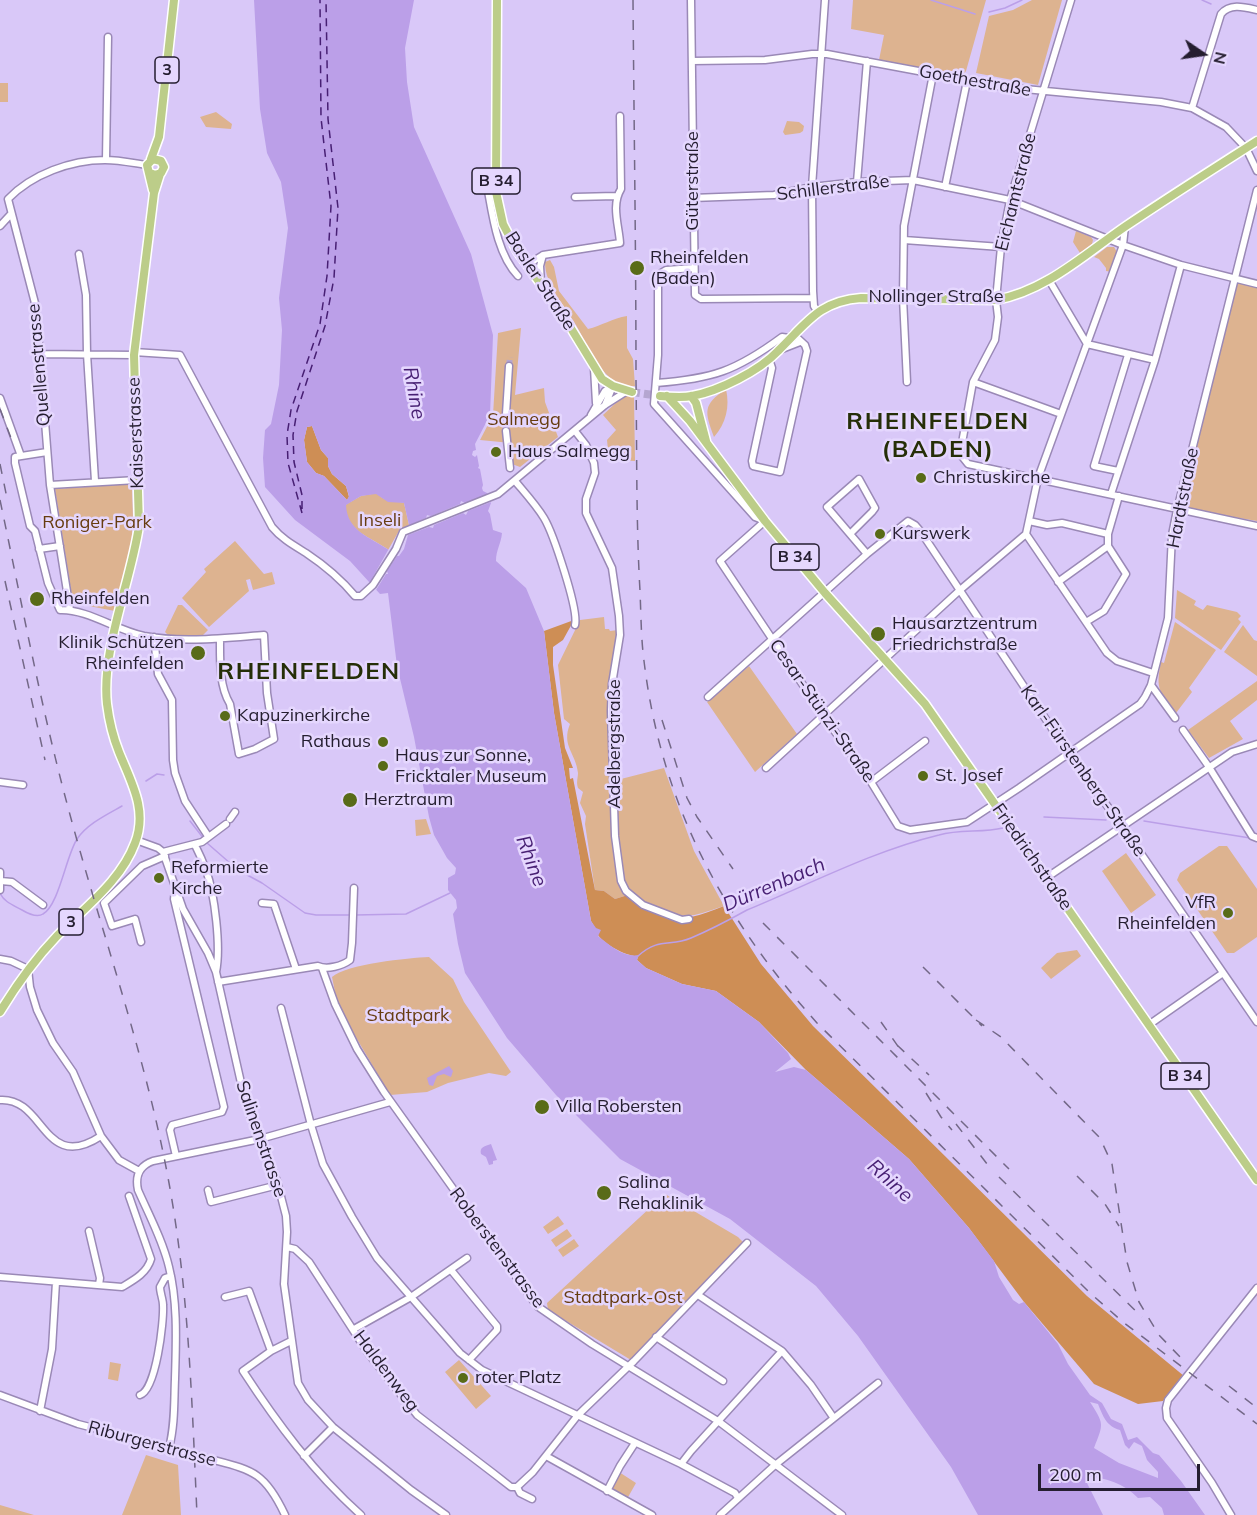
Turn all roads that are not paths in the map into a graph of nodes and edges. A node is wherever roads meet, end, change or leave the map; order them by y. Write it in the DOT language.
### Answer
graph roads {
  1 [pos="174,0"];
  2 [pos="497,0"];
  3 [pos="691,0"];
  4 [pos="825,0"];
  5 [pos="1071,0"];
  6 [pos="1257,10"];
  7 [pos="108,37"];
  8 [pos="820,54"];
  9 [pos="692,61"];
  10 [pos="867,61"];
  11 [pos="933,74"];
  12 [pos="968,81"];
  13 [pos="1042,92"];
  14 [pos="1192,108"];
  15 [pos="620,116"];
  16 [pos="159,139"];
  17 [pos="1257,141"];
  18 [pos="1246,148"];
  19 [pos="106,160"];
  20 [pos="161,161"];
  21 [pos="152,168"];
  22 [pos="1257,171"];
  23 [pos="913,180"];
  24 [pos="857,182"];
  25 [pos="812,187"];
  26 [pos="945,187"];
  27 [pos="1257,190"];
  28 [pos="488,192"];
  29 [pos="575,196"];
  30 [pos="616,196"];
  31 [pos="692,198"];
  32 [pos="1010,200"];
  33 [pos="11,214"];
  34 [pos="0,226"];
  35 [pos="1125,226"];
  36 [pos="1108,238"];
  37 [pos="904,240"];
  38 [pos="1123,245"];
  39 [pos="1000,247"];
  40 [pos="79,254"];
  41 [pos="543,255"];
  42 [pos="526,265"];
  43 [pos="1180,265"];
  44 [pos="694,268"];
  45 [pos="518,276"];
  46 [pos="1234,279"];
  47 [pos="1049,280"];
  48 [pos="541,284"];
  49 [pos="1257,284"];
  50 [pos="813,298"];
  51 [pos="903,298"];
  52 [pos="996,300"];
  53 [pos="818,312"];
  54 [pos="791,336"];
  55 [pos="800,342"];
  56 [pos="1087,344"];
  57 [pos="779,351"];
  58 [pos="40,354"];
  59 [pos="87,354"];
  60 [pos="134,354"];
  61 [pos="1128,355"];
  62 [pos="769,359"];
  63 [pos="1155,360"];
  64 [pos="509,366"];
  65 [pos="594,367"];
  66 [pos="656,382"];
  67 [pos="907,382"];
  68 [pos="973,382"];
  69 [pos="613,386"];
  70 [pos="629,392"];
  71 [pos="709,392"];
  72 [pos="691,396"];
  73 [pos="0,398"];
  74 [pos="605,405"];
  75 [pos="595,407"];
  76 [pos="506,414"];
  77 [pos="1061,414"];
  78 [pos="699,416"];
  79 [pos="590,418"];
  80 [pos="690,421"];
  81 [pos="506,431"];
  82 [pos="575,431"];
  83 [pos="707,442"];
  84 [pos="47,452"];
  85 [pos="21,456"];
  86 [pos="510,468"];
  87 [pos="1118,471"];
  88 [pos="1038,478"];
  89 [pos="137,480"];
  90 [pos="95,481"];
  91 [pos="515,481"];
  92 [pos="50,485"];
  93 [pos="1111,494"];
  94 [pos="1119,496"];
  95 [pos="1177,510"];
  96 [pos="765,521"];
  97 [pos="1029,521"];
  98 [pos="1257,526"];
  99 [pos="850,534"];
  100 [pos="1026,534"];
  101 [pos="1108,534"];
  102 [pos="60,546"];
  103 [pos="1108,546"];
  104 [pos="39,549"];
  105 [pos="867,554"];
  106 [pos="1058,582"];
  107 [pos="960,590"];
  108 [pos="825,593"];
  109 [pos="70,610"];
  110 [pos="1086,622"];
  111 [pos="575,625"];
  112 [pos="116,628"];
  113 [pos="154,637"];
  114 [pos="220,639"];
  115 [pos="772,640"];
  116 [pos="885,658"];
  117 [pos="1153,673"];
  118 [pos="1150,685"];
  119 [pos="708,697"];
  120 [pos="823,715"];
  121 [pos="1175,718"];
  122 [pos="1183,730"];
  123 [pos="925,741"];
  124 [pos="1257,744"];
  125 [pos="1069,754"];
  126 [pos="1209,767"];
  127 [pos="766,768"];
  128 [pos="0,782"];
  129 [pos="871,782"];
  130 [pos="23,785"];
  131 [pos="995,804"];
  132 [pos="235,812"];
  133 [pos="1122,826"];
  134 [pos="1257,838"];
  135 [pos="136,840"];
  136 [pos="203,840"];
  137 [pos="164,854"];
  138 [pos="0,873"];
  139 [pos="1046,878"];
  140 [pos="1,886"];
  141 [pos="354,888"];
  142 [pos="175,889"];
  143 [pos="262,903"];
  144 [pos="43,905"];
  145 [pos="689,919"];
  146 [pos="141,942"];
  147 [pos="0,959"];
  148 [pos="322,968"];
  149 [pos="28,969"];
  150 [pos="296,969"];
  151 [pos="216,972"];
  152 [pos="1223,973"];
  153 [pos="218,982"];
  154 [pos="281,1008"];
  155 [pos="0,1012"];
  156 [pos="1257,1022"];
  157 [pos="1150,1024"];
  158 [pos="0,1100"];
  159 [pos="390,1101"];
  160 [pos="311,1125"];
  161 [pos="101,1136"];
  162 [pos="260,1139"];
  163 [pos="176,1156"];
  164 [pos="139,1171"];
  165 [pos="1257,1180"];
  166 [pos="278,1185"];
  167 [pos="208,1190"];
  168 [pos="129,1196"];
  169 [pos="89,1231"];
  170 [pos="747,1243"];
  171 [pos="287,1246"];
  172 [pos="467,1258"];
  173 [pos="451,1270"];
  174 [pos="171,1276"];
  175 [pos="0,1277"];
  176 [pos="56,1282"];
  177 [pos="99,1285"];
  178 [pos="1257,1288"];
  179 [pos="698,1295"];
  180 [pos="225,1297"];
  181 [pos="411,1297"];
  182 [pos="354,1329"];
  183 [pos="656,1337"];
  184 [pos="291,1341"];
  185 [pos="271,1351"];
  186 [pos="782,1351"];
  187 [pos="469,1360"];
  188 [pos="628,1366"];
  189 [pos="723,1381"];
  190 [pos="878,1383"];
  191 [pos="0,1395"];
  192 [pos="140,1395"];
  193 [pos="40,1411"];
  194 [pos="579,1415"];
  195 [pos="833,1417"];
  196 [pos="718,1421"];
  197 [pos="333,1426"];
  198 [pos="635,1443"];
  199 [pos="169,1448"];
  200 [pos="304,1456"];
  201 [pos="546,1456"];
  202 [pos="681,1464"];
  203 [pos="775,1465"];
  204 [pos="517,1487"];
  205 [pos="608,1491"];
  206 [pos="738,1498"];
  207 [pos="532,1499"];
  208 [pos="443,1514"];
  209 [pos="285,1515"];
  210 [pos="361,1515"];
  211 [pos="652,1515"];
  212 [pos="720,1515"];
  213 [pos="842,1515"];
  214 [pos="1231,1515"];
  1 -- 16 [label="main road, 3"];
  2 -- 42 [label="main road, Basler Straße / B 34"];
  3 -- 9 [label="street, Güterstraße"];
  4 -- 8 [label="street"];
  5 -- 13 [label="street, Eichamtstraße"];
  6 -- 14 [label="street"];
  7 -- 19 [label="street"];
  8 -- 9 [label="street, Goethestraße"];
  8 -- 10 [label="street, Goethestraße"];
  8 -- 25 [label="street"];
  9 -- 31 [label="street, Güterstraße"];
  10 -- 11 [label="street, Goethestraße"];
  10 -- 24 [label="street"];
  11 -- 12 [label="street, Goethestraße"];
  11 -- 23 [label="street"];
  12 -- 13 [label="street, Goethestraße"];
  12 -- 26 [label="street"];
  13 -- 14 [label="street, Goethestraße"];
  13 -- 32 [label="street, Eichamtstraße"];
  14 -- 18 [label="street, Goethestraße"];
  15 -- 30 [label="street"];
  16 -- 20 [label="main road, 3"];
  16 -- 21 [label="main road, 3"];
  17 -- 18 [label="main road, Nollinger Straße"];
  18 -- 22 [label="street"];
  18 -- 35 [label="main road, Nollinger Straße"];
  19 -- 21 [label="street"];
  19 -- 33 [label="street"];
  20 -- 21 [label="main road"];
  20 -- 21 [label="main road"];
  21 -- 60 [label="main road, Kaiserstrasse / 3"];
  23 -- 24 [label="street, Schillerstraße"];
  23 -- 26 [label="street, Schillerstraße"];
  23 -- 37 [label="street"];
  24 -- 25 [label="street, Schillerstraße"];
  25 -- 31 [label="street, Schillerstraße"];
  25 -- 50 [label="street"];
  26 -- 32 [label="street, Schillerstraße"];
  27 -- 46 [label="street, Hardtstraße"];
  28 -- 45 [label="street, Basler Straße"];
  29 -- 30 [label="street"];
  30 -- 41 [label="street"];
  31 -- 44 [label="street, Güterstraße"];
  32 -- 36 [label="street, Schillerstraße"];
  32 -- 39 [label="street, Eichamtstraße"];
  33 -- 34 [label="street"];
  33 -- 58 [label="street, Quellenstrasse"];
  35 -- 36 [label="main road, Nollinger Straße"];
  35 -- 38 [label="street"];
  36 -- 38 [label="street, Schillerstraße"];
  36 -- 47 [label="main road, Nollinger Straße"];
  37 -- 39 [label="street"];
  37 -- 51 [label="street"];
  38 -- 43 [label="street, Schillerstraße"];
  38 -- 56 [label="street"];
  39 -- 52 [label="street, Eichamtstraße"];
  40 -- 59 [label="street"];
  41 -- 42 [label="street"];
  41 -- 48 [label="street"];
  42 -- 48 [label="main road, Basler Straße / B 34"];
  43 -- 46 [label="street, Schillerstraße"];
  43 -- 63 [label="street"];
  44 -- 50 [label="street, Güterstraße"];
  44 -- 66 [label="street"];
  46 -- 49 [label="street, Schillerstraße"];
  46 -- 95 [label="street, Hardtstraße"];
  47 -- 52 [label="main road, Nollinger Straße"];
  47 -- 56 [label="street"];
  48 -- 65 [label="main road, Basler Straße / B 34"];
  50 -- 53 [label="street"];
  51 -- 52 [label="main road, Nollinger Straße"];
  51 -- 53 [label="main road, Nollinger Straße"];
  51 -- 67 [label="street"];
  52 -- 68 [label="street, Eichamtstraße"];
  53 -- 54 [label="main road, Nollinger Straße"];
  54 -- 55 [label="street"];
  54 -- 57 [label="main road, Nollinger Straße"];
  54 -- 66 [label="street"];
  55 -- 57 [label="street"];
  55 -- 62 [label="street"];
  56 -- 61 [label="street"];
  56 -- 77 [label="street"];
  57 -- 62 [label="main road, Nollinger Straße"];
  58 -- 59 [label="street"];
  58 -- 84 [label="street, Quellenstrasse"];
  59 -- 60 [label="street"];
  59 -- 90 [label="street"];
  60 -- 89 [label="main road, Kaiserstrasse / 3"];
  60 -- 91 [label="street"];
  61 -- 63 [label="street"];
  61 -- 87 [label="street"];
  62 -- 71 [label="main road, Nollinger Straße"];
  63 -- 87 [label="street"];
  64 -- 76 [label="street"];
  65 -- 69 [label="main road, Basler Straße / B 34"];
  65 -- 75 [label="street"];
  66 -- 96 [label="street"];
  68 -- 77 [label="street"];
  68 -- 88 [label="street, Eichamtstraße"];
  69 -- 70 [label="main road, Basler Straße / B 34"];
  69 -- 74 [label="street"];
  69 -- 75 [label="street"];
  70 -- 74 [label="street"];
  71 -- 72 [label="main road, Nollinger Straße"];
  71 -- 78 [label="main road"];
  72 -- 78 [label="main road, B 34"];
  72 -- 80 [label="main road"];
  72 -- 80 [label="main road, B 34"];
  73 -- 85 [label="street"];
  74 -- 79 [label="street"];
  75 -- 79 [label="street"];
  77 -- 88 [label="street"];
  78 -- 83 [label="main road, B 34"];
  79 -- 82 [label="street"];
  80 -- 83 [label="main road, B 34"];
  81 -- 86 [label="street"];
  82 -- 91 [label="street"];
  82 -- 145 [label="street, Adelbergstraße"];
  83 -- 96 [label="main road, B 34"];
  84 -- 85 [label="street"];
  84 -- 92 [label="street, Quellenstrasse"];
  85 -- 104 [label="street"];
  87 -- 93 [label="street"];
  88 -- 93 [label="street"];
  88 -- 97 [label="street"];
  89 -- 90 [label="street"];
  89 -- 112 [label="main road, Kaiserstrasse / 3"];
  90 -- 92 [label="street"];
  91 -- 111 [label="street"];
  92 -- 102 [label="street, Quellenstrasse"];
  93 -- 94 [label="street"];
  94 -- 95 [label="street"];
  94 -- 101 [label="street"];
  95 -- 98 [label="street"];
  95 -- 117 [label="street, Hardtstraße"];
  96 -- 108 [label="main road, Friedrichstraße / B 34"];
  96 -- 115 [label="street, Cesar-Stünzi-Straße"];
  97 -- 100 [label="street"];
  97 -- 101 [label="street"];
  99 -- 99 [label="street"];
  99 -- 105 [label="street"];
  100 -- 106 [label="street"];
  100 -- 107 [label="street"];
  101 -- 103 [label="street"];
  102 -- 104 [label="street"];
  102 -- 109 [label="street, Quellenstrasse"];
  103 -- 106 [label="street"];
  103 -- 110 [label="street"];
  104 -- 109 [label="street"];
  105 -- 107 [label="street, Karl-Fürstenberg-Straße"];
  105 -- 108 [label="street"];
  106 -- 110 [label="street"];
  107 -- 116 [label="street"];
  107 -- 125 [label="street, Karl-Fürstenberg-Straße"];
  108 -- 115 [label="street"];
  108 -- 116 [label="main road, Friedrichstraße / B 34"];
  109 -- 112 [label="street"];
  110 -- 117 [label="street"];
  112 -- 113 [label="street"];
  112 -- 135 [label="main road, Kaiserstrasse / 3"];
  113 -- 114 [label="street"];
  113 -- 136 [label="street"];
  114 -- 114 [label="street"];
  115 -- 119 [label="street"];
  115 -- 120 [label="street, Cesar-Stünzi-Straße"];
  116 -- 120 [label="street"];
  116 -- 131 [label="main road, Friedrichstraße / B 34"];
  117 -- 118 [label="street, Hardtstraße"];
  118 -- 121 [label="street"];
  118 -- 125 [label="street, Hardtstraße"];
  120 -- 127 [label="street"];
  120 -- 129 [label="street, Cesar-Stünzi-Straße"];
  122 -- 126 [label="street"];
  123 -- 129 [label="street"];
  124 -- 126 [label="street"];
  125 -- 131 [label="street, Hardtstraße"];
  125 -- 133 [label="street, Karl-Fürstenberg-Straße"];
  126 -- 133 [label="street"];
  126 -- 134 [label="street"];
  128 -- 130 [label="street"];
  129 -- 131 [label="street, Cesar-Stünzi-Straße"];
  131 -- 139 [label="main road, Friedrichstraße / B 34"];
  132 -- 136 [label="street"];
  133 -- 139 [label="street"];
  133 -- 152 [label="street, Karl-Fürstenberg-Straße"];
  135 -- 137 [label="street"];
  135 -- 149 [label="main road, Kaiserstrasse / 3"];
  136 -- 137 [label="street"];
  136 -- 151 [label="street"];
  137 -- 142 [label="street, Salinenstrasse"];
  137 -- 146 [label="street"];
  138 -- 140 [label="street"];
  139 -- 157 [label="main road, Friedrichstraße / B 34"];
  140 -- 144 [label="street"];
  141 -- 148 [label="street"];
  142 -- 151 [label="street, Salinenstrasse"];
  142 -- 163 [label="street"];
  143 -- 150 [label="street"];
  147 -- 149 [label="street"];
  148 -- 150 [label="street"];
  148 -- 159 [label="street, Roberstenstrasse"];
  149 -- 155 [label="main road, 3"];
  149 -- 161 [label="street"];
  150 -- 153 [label="street"];
  151 -- 153 [label="street, Salinenstrasse"];
  152 -- 156 [label="street, Karl-Fürstenberg-Straße"];
  152 -- 157 [label="street"];
  153 -- 162 [label="street, Salinenstrasse"];
  154 -- 160 [label="street"];
  157 -- 165 [label="main road, Friedrichstraße / B 34"];
  158 -- 161 [label="street"];
  159 -- 160 [label="street"];
  159 -- 188 [label="street, Roberstenstrasse"];
  160 -- 162 [label="street"];
  160 -- 181 [label="street"];
  161 -- 164 [label="street"];
  162 -- 163 [label="street"];
  162 -- 166 [label="street, Salinenstrasse"];
  163 -- 164 [label="street"];
  164 -- 174 [label="street"];
  166 -- 167 [label="street"];
  166 -- 171 [label="street, Salinenstrasse"];
  168 -- 177 [label="street"];
  169 -- 177 [label="street"];
  170 -- 179 [label="street"];
  171 -- 182 [label="street, Haldenweg"];
  171 -- 184 [label="street, Salinenstrasse"];
  172 -- 173 [label="street"];
  173 -- 181 [label="street"];
  173 -- 187 [label="street"];
  174 -- 192 [label="street"];
  174 -- 199 [label="street"];
  175 -- 176 [label="street"];
  176 -- 177 [label="street"];
  176 -- 193 [label="street"];
  178 -- 214 [label="street"];
  179 -- 183 [label="street"];
  179 -- 186 [label="street"];
  180 -- 185 [label="street"];
  181 -- 182 [label="street"];
  181 -- 187 [label="street"];
  182 -- 204 [label="street, Haldenweg"];
  183 -- 188 [label="street"];
  183 -- 189 [label="street"];
  184 -- 185 [label="street"];
  184 -- 197 [label="street, Salinenstrasse"];
  185 -- 200 [label="street"];
  186 -- 195 [label="street"];
  186 -- 196 [label="street"];
  187 -- 194 [label="street"];
  188 -- 194 [label="street"];
  188 -- 196 [label="street, Roberstenstrasse"];
  190 -- 195 [label="street"];
  191 -- 193 [label="street, Riburgerstrasse"];
  193 -- 199 [label="street, Riburgerstrasse"];
  194 -- 198 [label="street"];
  194 -- 201 [label="street"];
  195 -- 203 [label="street"];
  196 -- 202 [label="street"];
  196 -- 203 [label="street, Roberstenstrasse"];
  197 -- 200 [label="street"];
  197 -- 208 [label="street, Salinenstrasse"];
  198 -- 202 [label="street"];
  198 -- 205 [label="street"];
  199 -- 209 [label="street, Riburgerstrasse, bridge"];
  200 -- 210 [label="street"];
  201 -- 204 [label="street"];
  201 -- 205 [label="street"];
  202 -- 206 [label="street"];
  203 -- 206 [label="street"];
  203 -- 213 [label="street, Roberstenstrasse"];
  204 -- 207 [label="street, Haldenweg"];
  205 -- 211 [label="street"];
  206 -- 212 [label="street"];
}
